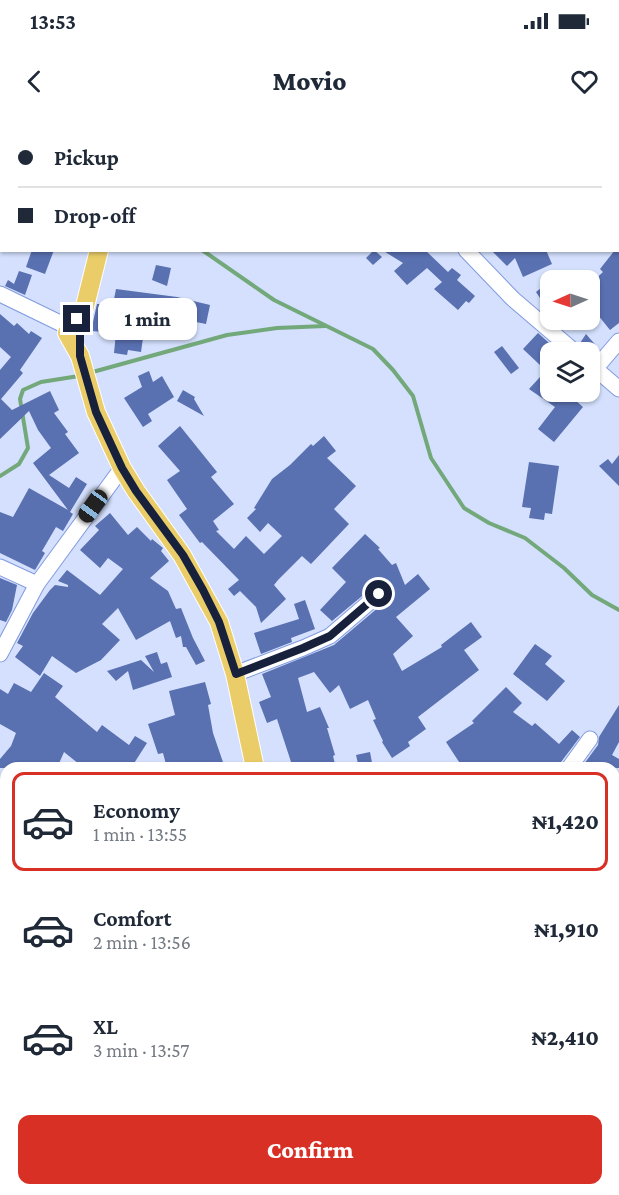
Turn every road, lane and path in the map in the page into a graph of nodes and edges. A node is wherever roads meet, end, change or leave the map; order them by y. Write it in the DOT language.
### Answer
graph roads {
  1 [pos="98,252"];
  2 [pos="468,252"];
  3 [pos="0,294"];
  4 [pos="72,327"];
  5 [pos="619,340"];
  6 [pos="563,342"];
  7 [pos="600,359"];
  8 [pos="600,374"];
  9 [pos="619,389"];
  10 [pos="122,468"];
  11 [pos="0,567"];
  12 [pos="37,584"];
  13 [pos="379,594"];
  14 [pos="0,654"];
  15 [pos="236,674"];
  16 [pos="590,739"];
  17 [pos="254,762"];
  18 [pos="573,762"];
  1 -- 4 [label="main road"];
  2 -- 6 [label="street"];
  3 -- 4 [label="street"];
  4 -- 10 [label="main road"];
  5 -- 7 [label="street"];
  8 -- 9 [label="street"];
  10 -- 12 [label="street"];
  10 -- 15 [label="main road"];
  11 -- 12 [label="street"];
  12 -- 14 [label="street"];
  13 -- 15 [label="street"];
  15 -- 17 [label="main road"];
  16 -- 18 [label="street"];
}
